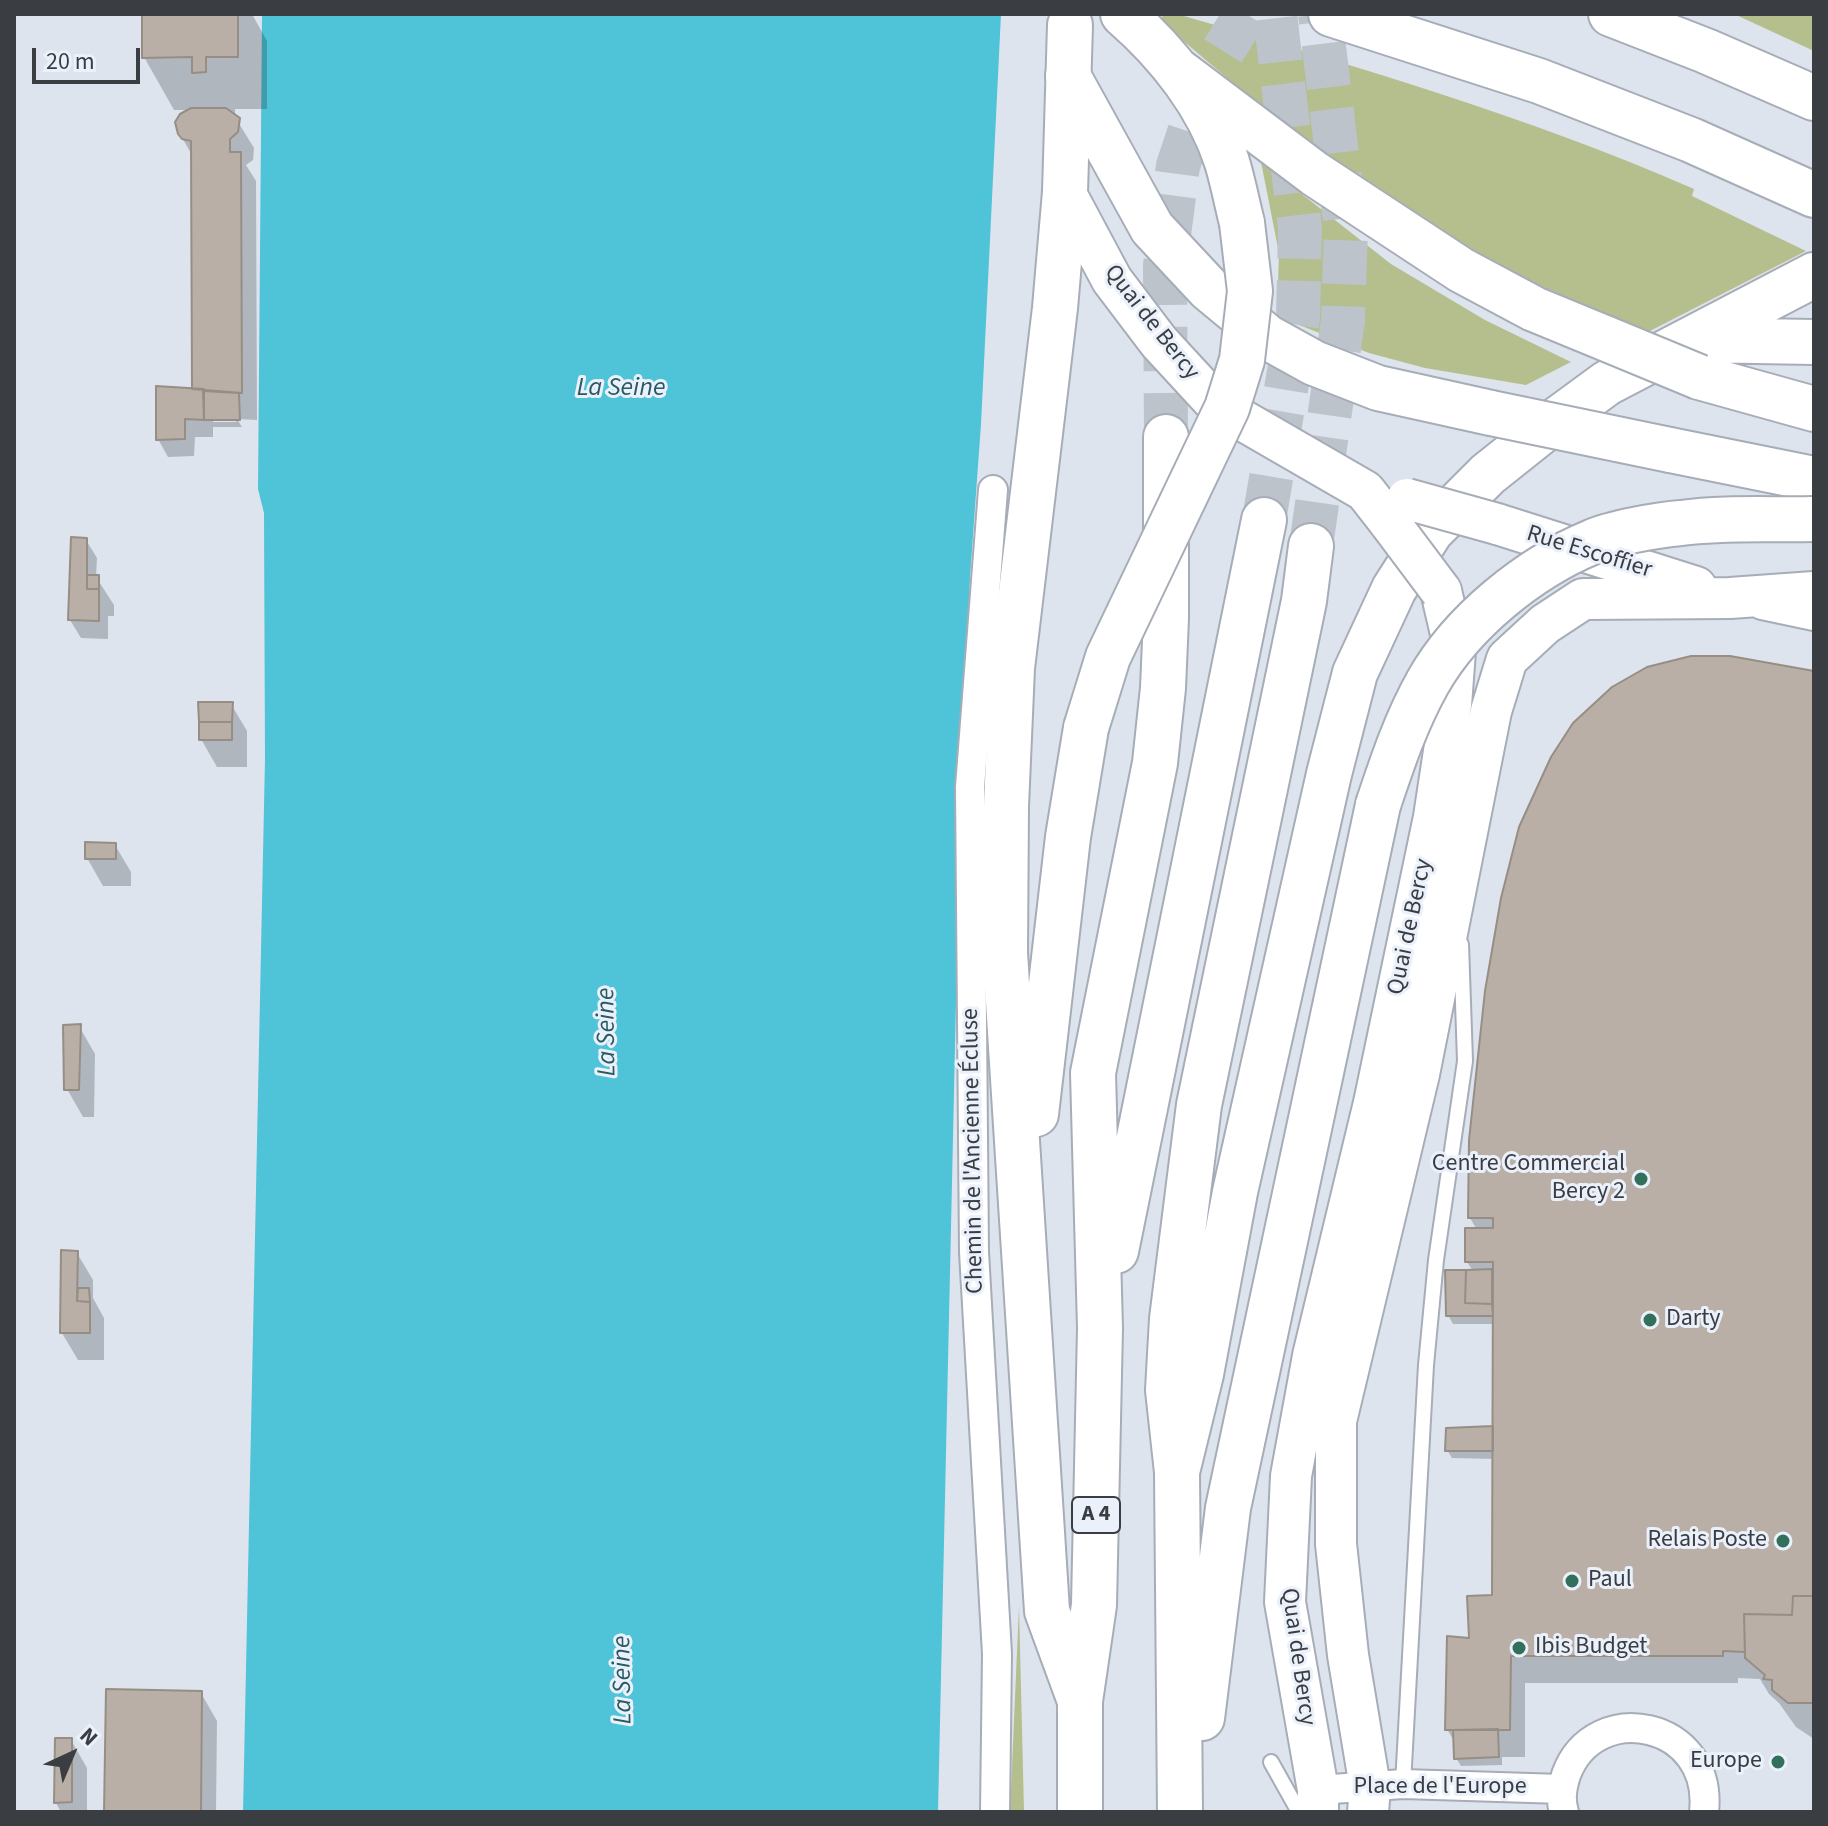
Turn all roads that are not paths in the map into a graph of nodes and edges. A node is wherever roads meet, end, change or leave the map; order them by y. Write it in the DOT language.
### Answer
graph roads {
  1 [pos="1331,14"];
  2 [pos="1611,14"];
  3 [pos="1132,22"];
  4 [pos="1070,25"];
  5 [pos="1177,70"];
  6 [pos="1068,76"];
  7 [pos="1814,98"];
  8 [pos="1065,192"];
  9 [pos="1814,195"];
  10 [pos="1814,275"];
  11 [pos="1814,342"];
  12 [pos="1696,358"];
  13 [pos="1814,409"];
  14 [pos="1166,437"];
  15 [pos="1814,479"];
  16 [pos="993,490"];
  17 [pos="1398,511"];
  18 [pos="1814,519"];
  19 [pos="1264,520"];
  20 [pos="1311,546"];
  21 [pos="1814,592"];
  22 [pos="1730,598"];
  23 [pos="1814,616"];
  24 [pos="1459,872"];
  25 [pos="1024,1235"];
  26 [pos="1100,1328"];
  27 [pos="1177,1472"];
  28 [pos="1080,1701"];
  29 [pos="1271,1762"];
  30 [pos="1380,1795"];
  31 [pos="1563,1800"];
  32 [pos="1312,1805"];
  33 [pos="995,1812"];
  34 [pos="1080,1812"];
  35 [pos="1180,1812"];
  36 [pos="1190,1812"];
  37 [pos="1704,1812"];
  1 -- 9 [label="main road"];
  2 -- 7 [label="main road"];
  3 -- 5 [label="main road"];
  4 -- 6 [label="main road"];
  5 -- 12 [label="main road, bridge"];
  5 -- 25 [label="main road, bridge"];
  6 -- 8 [label="main road"];
  6 -- 15 [label="main road, bridge"];
  8 -- 17 [label="main road, Quai de Bercy"];
  8 -- 25 [label="main road"];
  10 -- 12 [label="main road"];
  11 -- 12 [label="main road"];
  12 -- 13 [label="main road"];
  12 -- 27 [label="main road"];
  14 -- 26 [label="main road"];
  16 -- 33 [label="street, Chemin de l'Ancienne Écluse"];
  17 -- 22 [label="main road, Rue Escoffier, bridge"];
  17 -- 32 [label="main road, Quai de Bercy, bridge"];
  18 -- 36 [label="main road, bridge"];
  19 -- 26 [label="main road"];
  20 -- 27 [label="main road"];
  21 -- 22 [label="main road, Quai de Bercy"];
  22 -- 23 [label="street, Rue Escoffier"];
  22 -- 24 [label="main road, Quai de Bercy"];
  24 -- 30 [label="lane"];
  24 -- 30 [label="main road, Quai de Bercy"];
  25 -- 28 [label="main road"];
  26 -- 28 [label="main road, A 4"];
  27 -- 35 [label="main road"];
  28 -- 34 [label="main road, A 4"];
  29 -- 32 [label="lane"];
  30 -- 31 [label="street, Place de l'Europe"];
  30 -- 32 [label="street, Place de l'Europe"];
  31 -- 37 [label="street, Place de l'Europe"];
}
